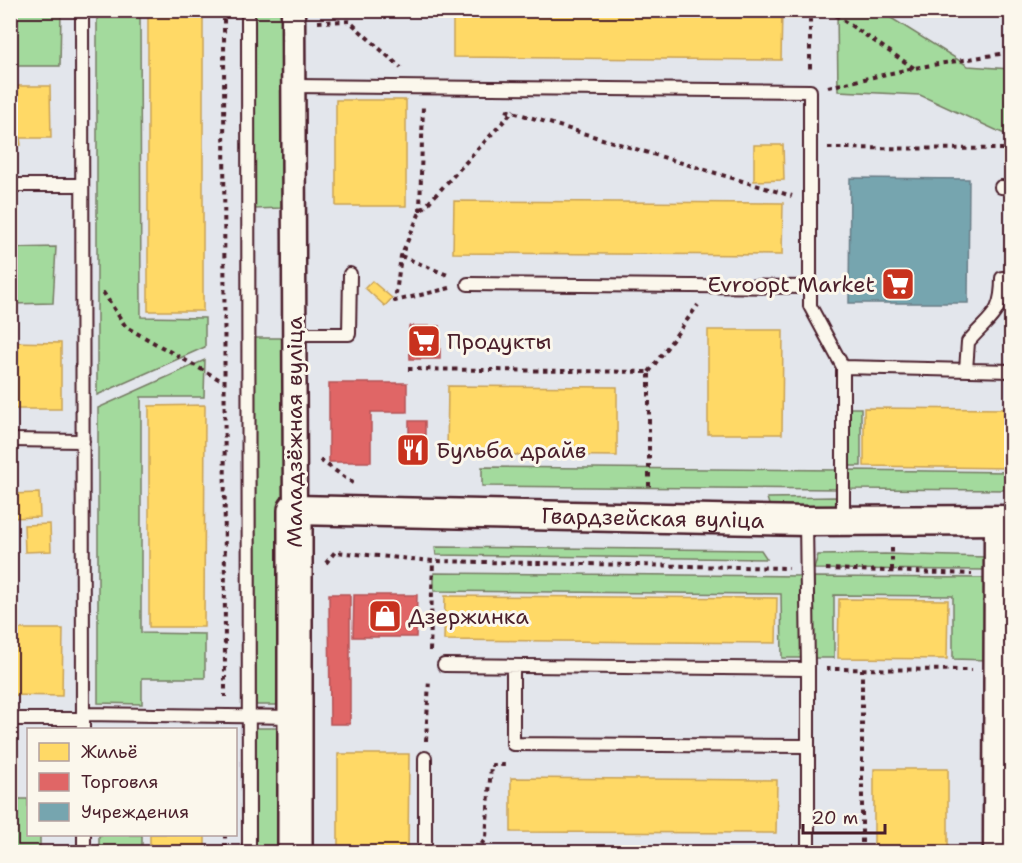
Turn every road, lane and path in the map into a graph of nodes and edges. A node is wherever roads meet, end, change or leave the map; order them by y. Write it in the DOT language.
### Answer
graph roads {
  1 [pos="82,10"];
  2 [pos="224,10"];
  3 [pos="248,10"];
  4 [pos="293,10"];
  5 [pos="810,10"];
  6 [pos="828,10"];
  7 [pos="1011,52"];
  8 [pos="914,68"];
  9 [pos="293,86"];
  10 [pos="423,87"];
  11 [pos="535,89"];
  12 [pos="810,91"];
  13 [pos="810,148"];
  14 [pos="1011,149"];
  15 [pos="10,184"];
  16 [pos="82,185"];
  17 [pos="420,212"];
  18 [pos="400,256"];
  19 [pos="82,260"];
  20 [pos="350,274"];
  21 [pos="1011,278"];
  22 [pos="468,284"];
  23 [pos="711,286"];
  24 [pos="810,287"];
  25 [pos="293,334"];
  26 [pos="843,368"];
  27 [pos="408,369"];
  28 [pos="966,370"];
  29 [pos="1011,370"];
  30 [pos="649,372"];
  31 [pos="225,382"];
  32 [pos="10,440"];
  33 [pos="83,441"];
  34 [pos="649,491"];
  35 [pos="295,510"];
  36 [pos="806,521"];
  37 [pos="843,521"];
  38 [pos="1004,521"];
  39 [pos="806,568"];
  40 [pos="321,569"];
  41 [pos="994,575"];
  42 [pos="444,665"];
  43 [pos="513,666"];
  44 [pos="808,669"];
  45 [pos="862,669"];
  46 [pos="994,670"];
  47 [pos="225,716"];
  48 [pos="249,716"];
  49 [pos="294,717"];
  50 [pos="10,719"];
  51 [pos="83,721"];
  52 [pos="808,746"];
  53 [pos="424,758"];
  54 [pos="515,765"];
  55 [pos="84,836"];
  56 [pos="225,836"];
  57 [pos="84,852"];
  58 [pos="225,852"];
  59 [pos="249,852"];
  60 [pos="295,852"];
  61 [pos="425,852"];
  62 [pos="477,852"];
  63 [pos="808,852"];
  64 [pos="862,852"];
  65 [pos="995,852"];
  1 -- 16 [label="lane"];
  2 -- 31 [label="path"];
  3 -- 48 [label="lane"];
  4 -- 9 [label="street, Маладзёжная вуліца"];
  5 -- 12 [label="path"];
  6 -- 8 [label="path"];
  7 -- 8 [label="path"];
  8 -- 12 [label="path"];
  9 -- 10 [label="lane"];
  9 -- 25 [label="street, Маладзёжная вуліца"];
  10 -- 11 [label="lane"];
  10 -- 17 [label="path"];
  11 -- 12 [label="lane"];
  11 -- 17 [label="path"];
  12 -- 13 [label="lane"];
  13 -- 14 [label="path"];
  13 -- 24 [label="lane"];
  15 -- 16 [label="lane"];
  16 -- 19 [label="lane"];
  17 -- 18 [label="path"];
  18 -- 22 [label="path"];
  18 -- 22 [label="path"];
  19 -- 31 [label="path"];
  19 -- 33 [label="lane"];
  20 -- 25 [label="lane"];
  21 -- 28 [label="lane"];
  22 -- 23 [label="lane"];
  23 -- 24 [label="lane"];
  23 -- 30 [label="path"];
  24 -- 26 [label="lane"];
  25 -- 35 [label="street, Маладзёжная вуліца"];
  26 -- 28 [label="lane"];
  26 -- 37 [label="lane"];
  27 -- 30 [label="path"];
  28 -- 29 [label="lane"];
  30 -- 34 [label="path"];
  31 -- 47 [label="path"];
  32 -- 33 [label="lane"];
  33 -- 51 [label="lane"];
  35 -- 36 [label="street, Гвардзейская вуліца"];
  35 -- 49 [label="main road, Маладзёжная вуліца"];
  36 -- 37 [label="street, Гвардзейская вуліца"];
  36 -- 39 [label="lane"];
  37 -- 38 [label="street, Гвардзейская вуліца"];
  38 -- 41 [label="street"];
  39 -- 40 [label="path"];
  39 -- 41 [label="path"];
  39 -- 44 [label="lane"];
  41 -- 46 [label="street"];
  42 -- 43 [label="lane"];
  43 -- 44 [label="lane"];
  43 -- 52 [label="lane"];
  44 -- 45 [label="path"];
  44 -- 52 [label="lane"];
  45 -- 46 [label="path"];
  45 -- 64 [label="path"];
  46 -- 65 [label="street"];
  47 -- 48 [label="lane"];
  47 -- 51 [label="lane"];
  48 -- 49 [label="lane"];
  48 -- 59 [label="lane"];
  49 -- 60 [label="main road, Маладзёжная вуліца"];
  50 -- 51 [label="lane"];
  52 -- 63 [label="lane"];
  53 -- 61 [label="lane"];
  54 -- 62 [label="path"];
  55 -- 57 [label="lane"];
  56 -- 58 [label="path"];
}
